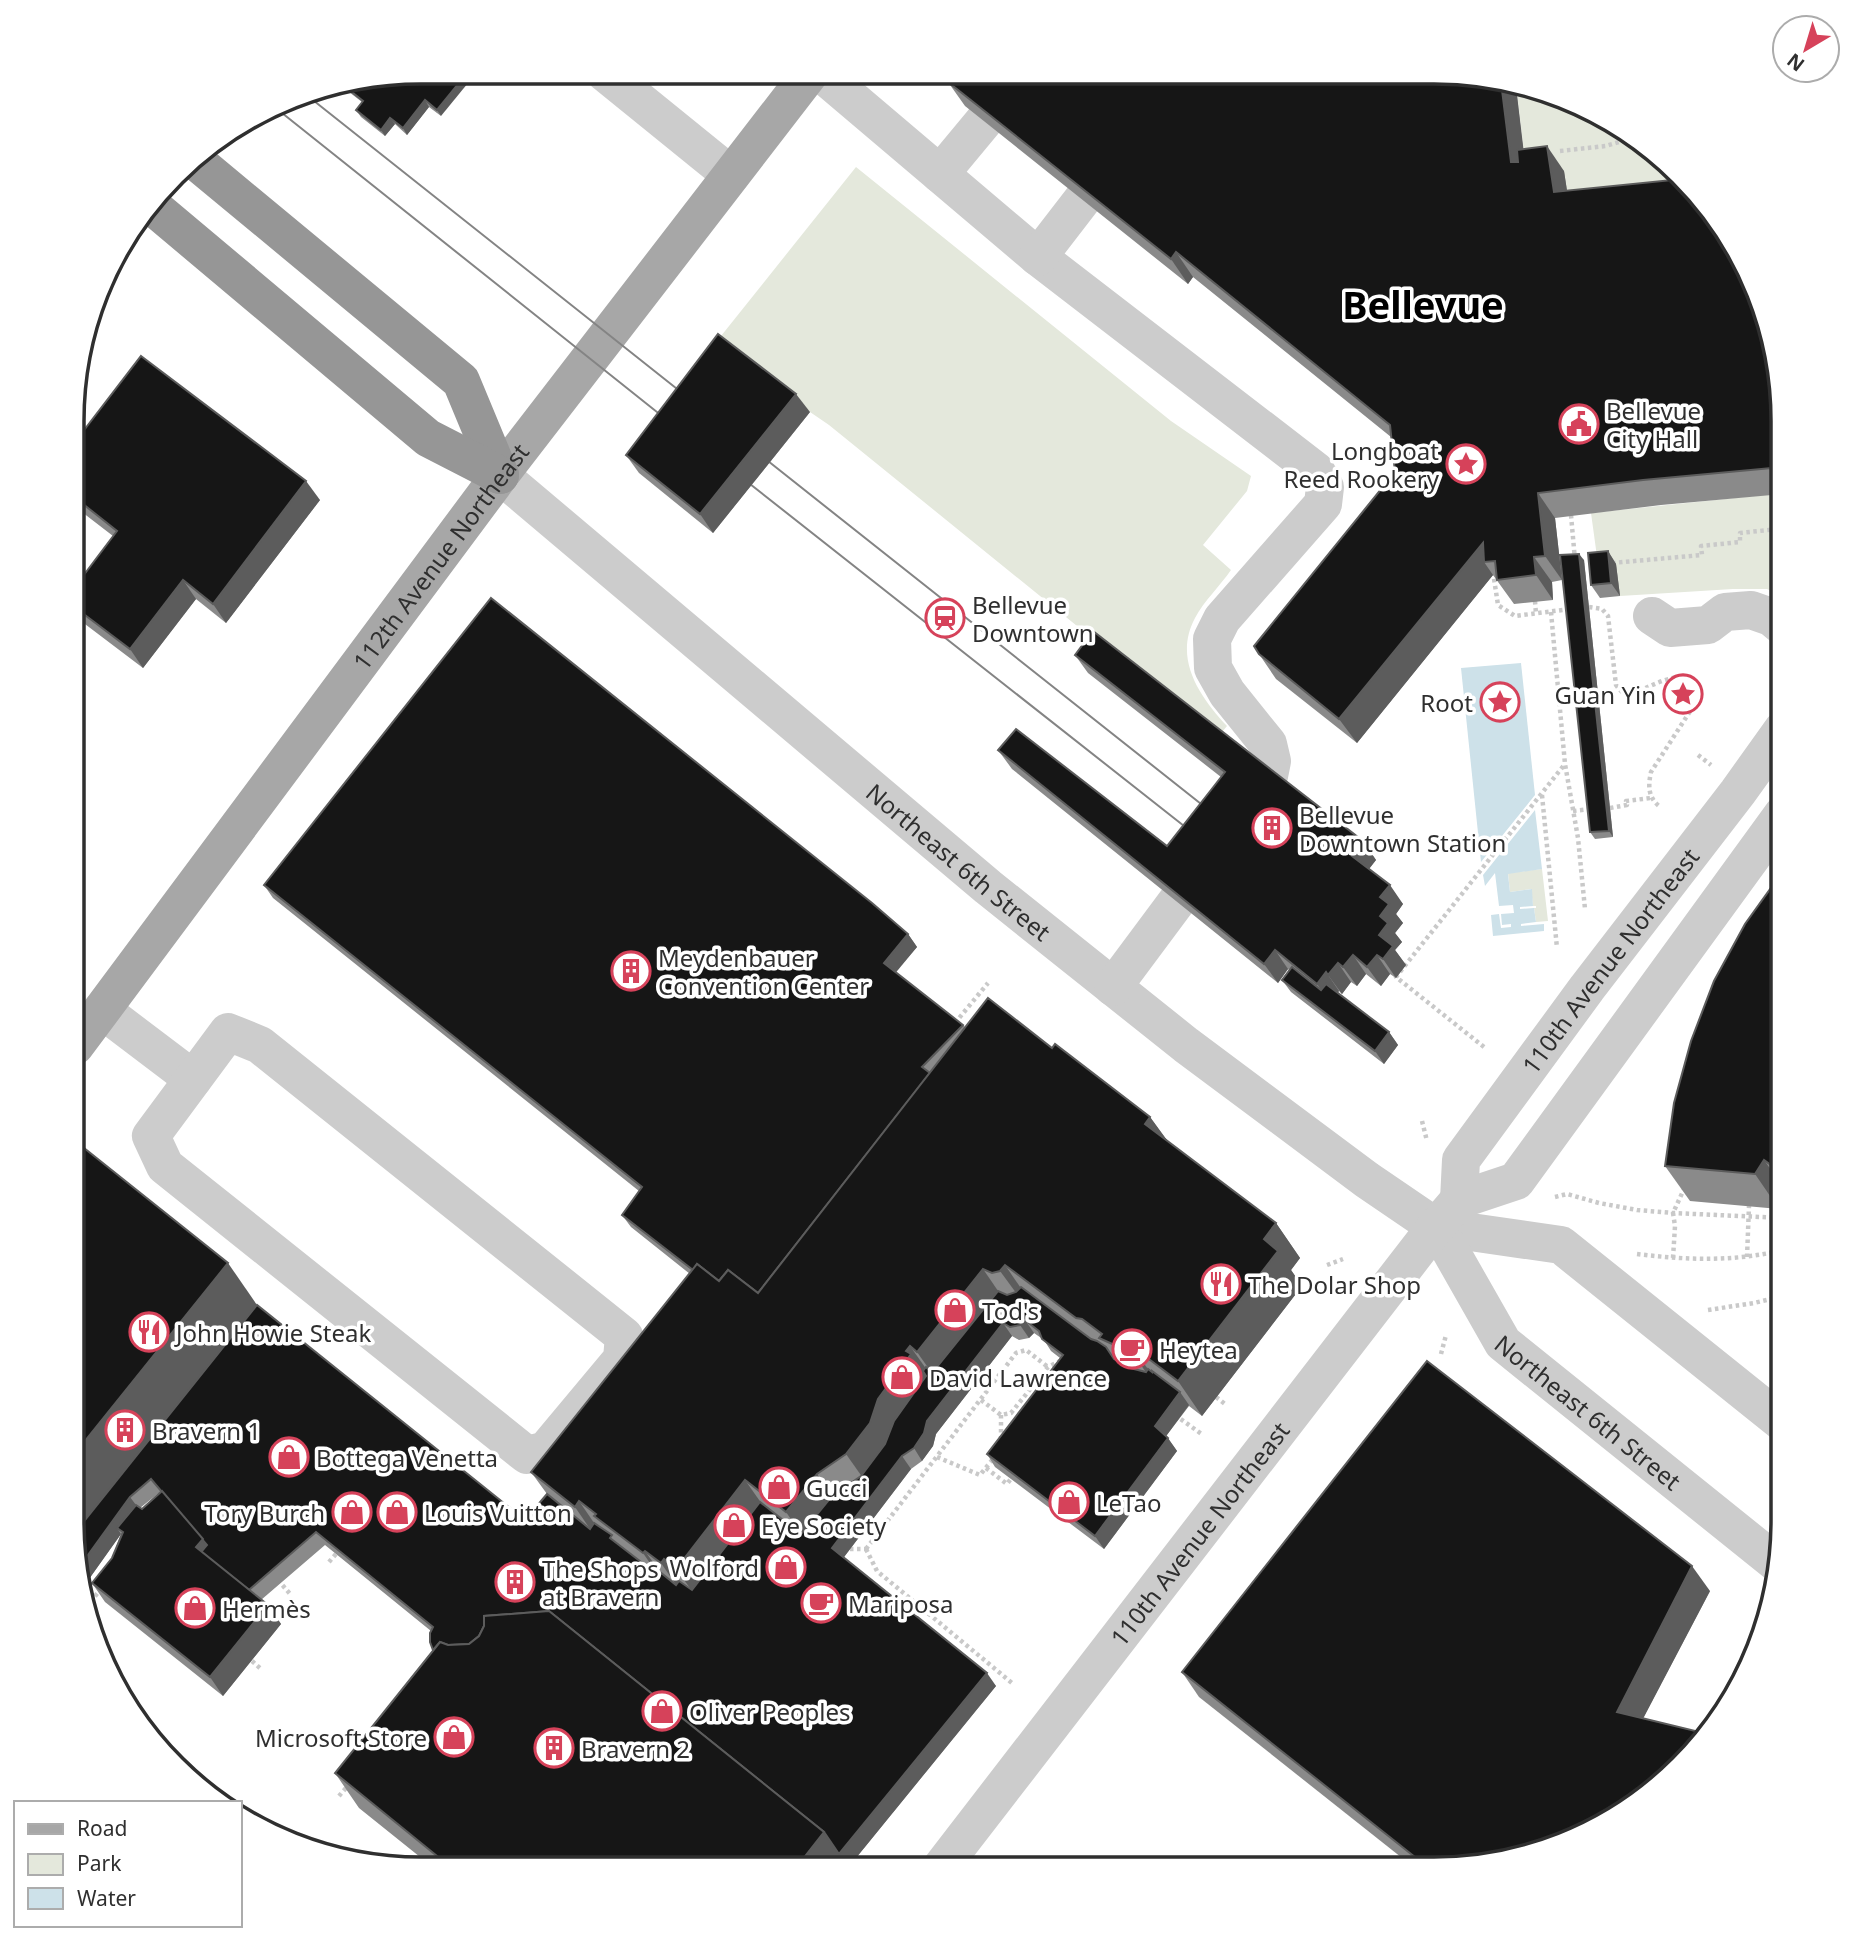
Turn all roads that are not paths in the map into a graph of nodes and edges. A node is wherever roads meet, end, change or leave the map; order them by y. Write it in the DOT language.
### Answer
graph roads {
  1 [pos="619,84"];
  2 [pos="802,84"];
  3 [pos="834,84"];
  4 [pos="984,121"];
  5 [pos="202,166"];
  6 [pos="940,174"];
  7 [pos="732,175"];
  8 [pos="1082,200"];
  9 [pos="158,211"];
  10 [pos="1038,257"];
  11 [pos="500,475"];
  12 [pos="1621,615"];
  13 [pos="1771,618"];
  14 [pos="1771,746"];
  15 [pos="1269,776"];
  16 [pos="1771,830"];
  17 [pos="1177,901"];
  18 [pos="1113,987"];
  19 [pos="102,1010"];
  20 [pos="84,1034"];
  21 [pos="193,1079"];
  22 [pos="1444,1218"];
  23 [pos="1771,1413"];
  24 [pos="1769,1557"];
  25 [pos="949,1857"];
  1 -- 7 [label="street"];
  2 -- 7 [label="main road, 112th Avenue Northeast"];
  3 -- 6 [label="street"];
  4 -- 6 [label="street"];
  5 -- 11 [label="highway"];
  6 -- 10 [label="street"];
  7 -- 11 [label="main road, 112th Avenue Northeast"];
  8 -- 10 [label="street"];
  9 -- 11 [label="highway"];
  10 -- 15 [label="street"];
  11 -- 18 [label="street, Northeast 6th Street"];
  11 -- 19 [label="main road, 112th Avenue Northeast"];
  12 -- 13 [label="street"];
  14 -- 22 [label="street, 110th Avenue Northeast"];
  16 -- 22 [label="street"];
  17 -- 18 [label="street"];
  18 -- 22 [label="street, Northeast 6th Street"];
  19 -- 20 [label="main road, 112th Avenue Northeast"];
  19 -- 21 [label="street"];
  21 -- 21 [label="street"];
  22 -- 23 [label="street, Northeast 6th Street"];
  22 -- 24 [label="street, Northeast 6th Street"];
  22 -- 25 [label="street, 110th Avenue Northeast"];
}
